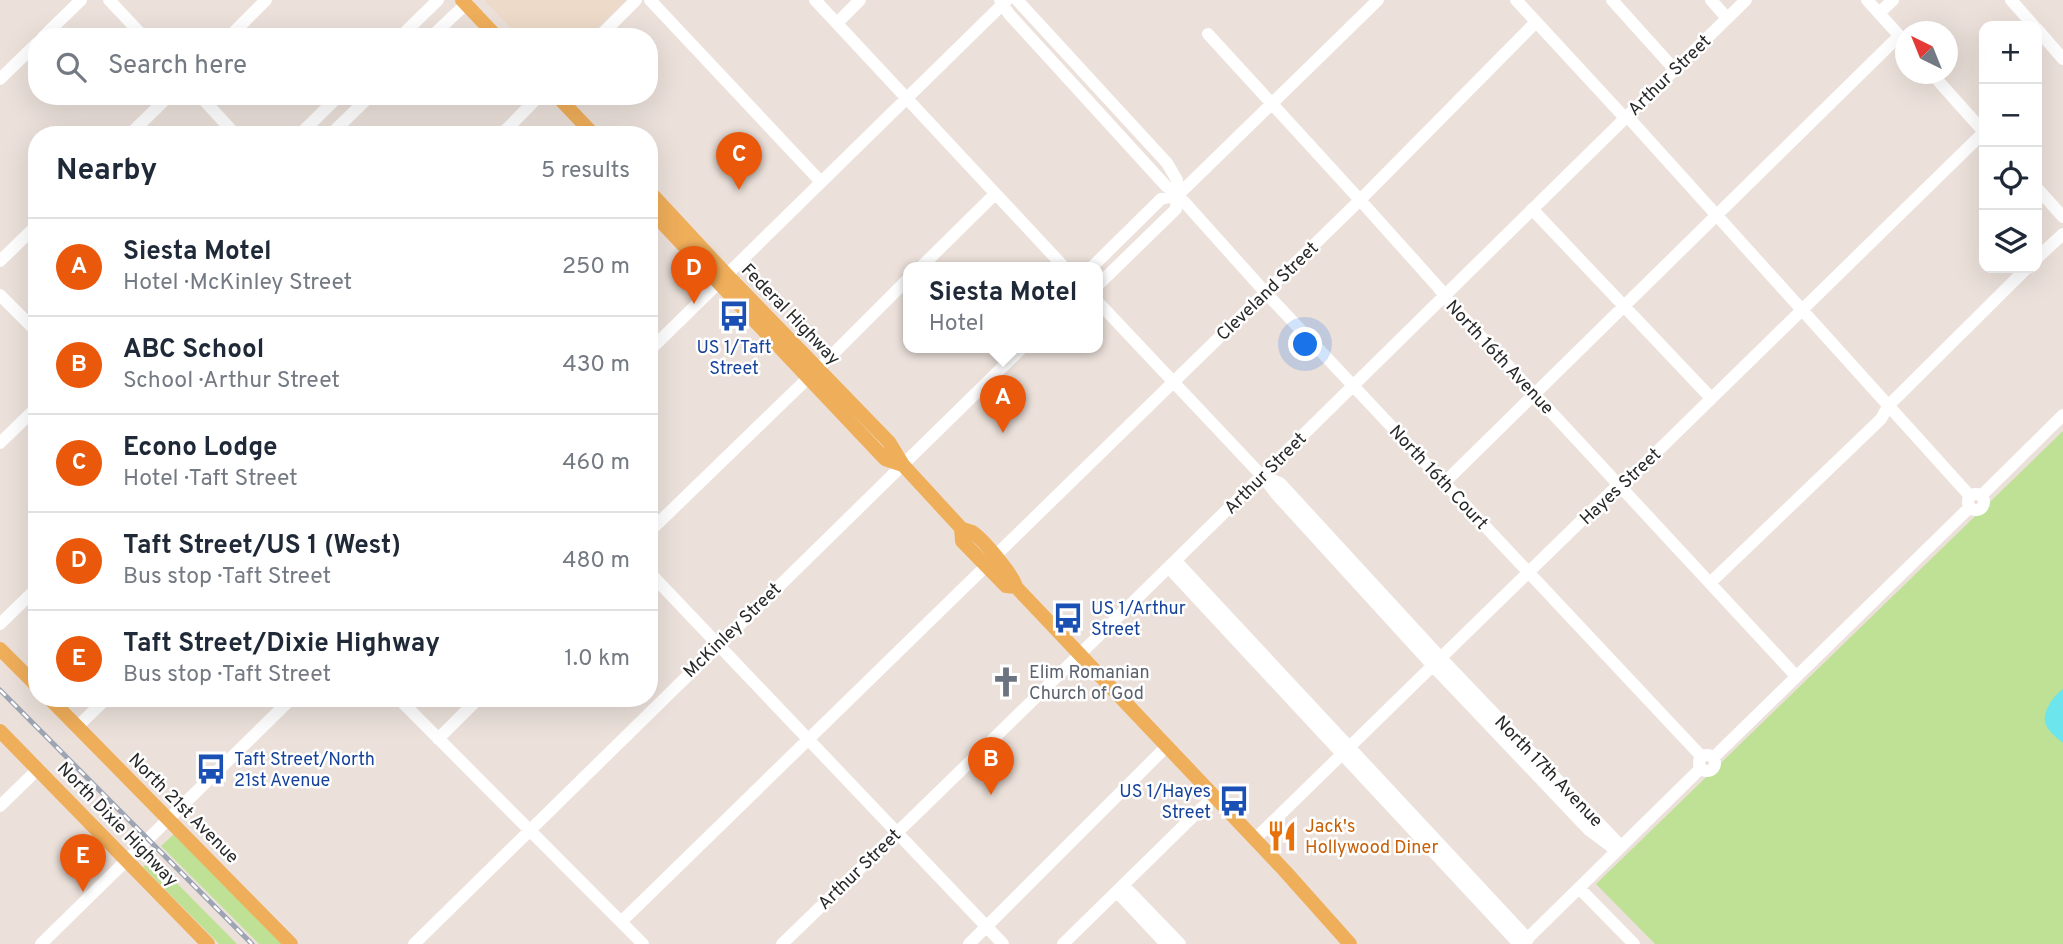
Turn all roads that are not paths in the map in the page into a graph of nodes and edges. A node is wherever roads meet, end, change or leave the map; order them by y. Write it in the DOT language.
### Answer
graph roads {
  1 [pos="81,0"];
  2 [pos="109,0"];
  3 [pos="267,0"];
  4 [pos="438,0"];
  5 [pos="636,0"];
  6 [pos="650,0"];
  7 [pos="815,0"];
  8 [pos="860,0"];
  9 [pos="1017,0"];
  10 [pos="1378,0"];
  11 [pos="1516,0"];
  12 [pos="1612,0"];
  13 [pos="1710,0"];
  14 [pos="1746,0"];
  15 [pos="1867,0"];
  16 [pos="1893,0"];
  17 [pos="2011,0"];
  18 [pos="1003,1"];
  19 [pos="464,2"];
  20 [pos="1879,13"];
  21 [pos="1727,19"];
  22 [pos="2029,21"];
  23 [pos="1536,22"];
  24 [pos="837,23"];
  25 [pos="52,28"];
  26 [pos="135,28"];
  27 [pos="238,28"];
  28 [pos="413,28"];
  29 [pos="439,28"];
  30 [pos="489,28"];
  31 [pos="608,28"];
  32 [pos="1895,31"];
  33 [pos="1208,34"];
  34 [pos="2042,36"];
  35 [pos="1895,48"];
  36 [pos="28,52"];
  37 [pos="2063,59"];
  38 [pos="1675,70"];
  39 [pos="0,79"];
  40 [pos="1941,84"];
  41 [pos="906,97"];
  42 [pos="1272,104"];
  43 [pos="160,105"];
  44 [pos="208,105"];
  45 [pos="330,105"];
  46 [pos="361,105"];
  47 [pos="530,105"];
  48 [pos="556,105"];
  49 [pos="566,105"];
  50 [pos="1626,117"];
  51 [pos="138,126"];
  52 [pos="228,126"];
  53 [pos="308,126"];
  54 [pos="339,126"];
  55 [pos="509,126"];
  56 [pos="574,126"];
  57 [pos="585,126"];
  58 [pos="1979,126"];
  59 [pos="1979,137"];
  60 [pos="1173,170"];
  61 [pos="1196,177"];
  62 [pos="821,182"];
  63 [pos="995,194"];
  64 [pos="2042,194"];
  65 [pos="1178,195"];
  66 [pos="1360,200"];
  67 [pos="658,202"];
  68 [pos="1532,209"];
  69 [pos="1718,215"];
  70 [pos="2063,217"];
  71 [pos="658,218"];
  72 [pos="2063,233"];
  73 [pos="28,234"];
  74 [pos="2042,253"];
  75 [pos="0,261"];
  76 [pos="926,262"];
  77 [pos="1059,262"];
  78 [pos="1097,262"];
  79 [pos="2022,273"];
  80 [pos="722,279"];
  81 [pos="1103,279"];
  82 [pos="903,284"];
  83 [pos="1265,292"];
  84 [pos="0,295"];
  85 [pos="1444,296"];
  86 [pos="1625,307"];
  87 [pos="1103,308"];
  88 [pos="1801,310"];
  89 [pos="28,323"];
  90 [pos="658,342"];
  91 [pos="1017,353"];
  92 [pos="813,374"];
  93 [pos="1174,382"];
  94 [pos="1353,386"];
  95 [pos="1535,395"];
  96 [pos="1711,398"];
  97 [pos="1888,406"];
  98 [pos="2063,415"];
  99 [pos="28,416"];
  100 [pos="0,443"];
  101 [pos="903,465"];
  102 [pos="1263,477"];
  103 [pos="1444,484"];
  104 [pos="1619,484"];
  105 [pos="1974,500"];
  106 [pos="658,523"];
  107 [pos="990,561"];
  108 [pos="1172,564"];
  109 [pos="1528,573"];
  110 [pos="658,581"];
  111 [pos="1710,583"];
  112 [pos="28,597"];
  113 [pos="0,624"];
  114 [pos="718,644"];
  115 [pos="0,649"];
  116 [pos="1081,654"];
  117 [pos="1437,662"];
  118 [pos="1796,676"];
  119 [pos="28,677"];
  120 [pos="658,704"];
  121 [pos="58,707"];
  122 [pos="98,707"];
  123 [pos="283,707"];
  124 [pos="407,707"];
  125 [pos="470,707"];
  126 [pos="655,707"];
  127 [pos="77,727"];
  128 [pos="0,731"];
  129 [pos="438,739"];
  130 [pos="810,740"];
  131 [pos="1167,746"];
  132 [pos="1345,750"];
  133 [pos="1705,761"];
  134 [pos="38,769"];
  135 [pos="1214,796"];
  136 [pos="0,806"];
  137 [pos="168,819"];
  138 [pos="530,831"];
  139 [pos="897,833"];
  140 [pos="1255,839"];
  141 [pos="1616,851"];
  142 [pos="126,859"];
  143 [pos="1120,888"];
  144 [pos="1579,888"];
  145 [pos="621,922"];
  146 [pos="986,927"];
  147 [pos="1523,942"];
  148 [pos="41,944"];
  149 [pos="208,944"];
  150 [pos="291,944"];
  151 [pos="414,944"];
  152 [pos="643,944"];
  153 [pos="782,944"];
  154 [pos="969,944"];
  155 [pos="1003,944"];
  156 [pos="1063,944"];
  157 [pos="1166,944"];
  158 [pos="1180,944"];
  159 [pos="1350,944"];
  160 [pos="1634,944"];
  1 -- 25 [label="street"];
  2 -- 26 [label="street"];
  3 -- 27 [label="street"];
  4 -- 28 [label="street"];
  5 -- 31 [label="street"];
  6 -- 62 [label="street"];
  7 -- 24 [label="street"];
  8 -- 24 [label="street"];
  9 -- 60 [label="street"];
  10 -- 42 [label="street"];
  11 -- 23 [label="street"];
  12 -- 38 [label="street"];
  13 -- 21 [label="street"];
  14 -- 21 [label="street, Arthur Street"];
  15 -- 20 [label="street"];
  16 -- 20 [label="street"];
  17 -- 22 [label="street"];
  18 -- 41 [label="street"];
  18 -- 65 [label="street, North 16th Court"];
  19 -- 29 [label="street"];
  19 -- 30 [label="main road"];
  20 -- 32 [label="street"];
  21 -- 38 [label="street, Arthur Street"];
  23 -- 50 [label="street"];
  23 -- 66 [label="street, Cleveland Street"];
  24 -- 41 [label="street"];
  33 -- 42 [label="street, North 16th Avenue"];
  34 -- 37 [label="street"];
  35 -- 69 [label="street"];
  36 -- 39 [label="street"];
  38 -- 50 [label="street, Arthur Street"];
  40 -- 58 [label="street"];
  41 -- 62 [label="street"];
  41 -- 63 [label="street"];
  42 -- 61 [label="street"];
  42 -- 66 [label="street, North 16th Avenue"];
  43 -- 51 [label="street"];
  44 -- 52 [label="street"];
  45 -- 53 [label="street"];
  46 -- 54 [label="street"];
  47 -- 55 [label="street"];
  48 -- 56 [label="main road"];
  49 -- 57 [label="main road"];
  50 -- 68 [label="street, Arthur Street"];
  50 -- 69 [label="street"];
  59 -- 88 [label="street, Hayes Street"];
  60 -- 61 [label="street"];
  60 -- 65 [label="street"];
  61 -- 65 [label="street"];
  62 -- 80 [label="street"];
  63 -- 76 [label="street"];
  63 -- 77 [label="street"];
  64 -- 70 [label="street"];
  65 -- 78 [label="street"];
  65 -- 81 [label="street"];
  65 -- 83 [label="street, North 16th Court"];
  66 -- 83 [label="street, Cleveland Street"];
  66 -- 85 [label="street, North 16th Avenue"];
  67 -- 80 [label="main road, Federal Highway"];
  68 -- 85 [label="street, Arthur Street"];
  68 -- 86 [label="street"];
  69 -- 86 [label="street"];
  69 -- 88 [label="street"];
  71 -- 80 [label="main road, Federal Highway"];
  72 -- 74 [label="street"];
  73 -- 75 [label="street"];
  79 -- 97 [label="street"];
  80 -- 90 [label="street"];
  80 -- 92 [label="main road, Federal Highway"];
  82 -- 92 [label="street"];
  83 -- 93 [label="street, Cleveland Street"];
  83 -- 94 [label="street, North 16th Court"];
  84 -- 89 [label="street"];
  85 -- 94 [label="street, Arthur Street"];
  85 -- 95 [label="street, North 16th Avenue"];
  86 -- 95 [label="street"];
  86 -- 96 [label="street"];
  87 -- 93 [label="street, North 17th Avenue"];
  88 -- 96 [label="street, Hayes Street"];
  88 -- 97 [label="street"];
  91 -- 101 [label="street, McKinley Street"];
  92 -- 101 [label="main road, Federal Highway"];
  92 -- 106 [label="street"];
  93 -- 102 [label="street, North 17th Avenue"];
  93 -- 107 [label="street, Cleveland Street"];
  94 -- 102 [label="street, Arthur Street"];
  94 -- 103 [label="street, North 16th Court"];
  95 -- 103 [label="street"];
  95 -- 104 [label="street, North 16th Avenue"];
  96 -- 104 [label="street, Hayes Street"];
  97 -- 105 [label="street"];
  97 -- 111 [label="street"];
  98 -- 105 [label="street"];
  99 -- 100 [label="street"];
  101 -- 107 [label="main road, Federal Highway"];
  101 -- 114 [label="street, McKinley Street"];
  102 -- 108 [label="street, Arthur Street"];
  102 -- 117 [label="street, North 17th Avenue"];
  103 -- 109 [label="street, North 16th Court"];
  104 -- 109 [label="street, Hayes Street"];
  104 -- 111 [label="street, North 16th Avenue"];
  105 -- 118 [label="street"];
  107 -- 116 [label="main road, Federal Highway"];
  107 -- 130 [label="street, Cleveland Street"];
  108 -- 116 [label="street, Arthur Street"];
  108 -- 132 [label="street"];
  109 -- 117 [label="street, Hayes Street"];
  109 -- 133 [label="street, North 16th Court"];
  110 -- 114 [label="street"];
  111 -- 118 [label="street, North 16th Avenue"];
  112 -- 113 [label="street"];
  114 -- 120 [label="street, McKinley Street"];
  114 -- 130 [label="street"];
  115 -- 119 [label="main road"];
  116 -- 131 [label="main road, Federal Highway"];
  116 -- 139 [label="street, Arthur Street"];
  117 -- 132 [label="street, Hayes Street"];
  117 -- 141 [label="street, North 17th Avenue"];
  118 -- 133 [label="street"];
  121 -- 127 [label="main road, North 21st Avenue"];
  122 -- 127 [label="street"];
  123 -- 137 [label="street"];
  124 -- 129 [label="street"];
  125 -- 129 [label="street"];
  126 -- 138 [label="street, McKinley Street"];
  127 -- 137 [label="main road, North 21st Avenue"];
  128 -- 134 [label="main road, North Dixie Highway"];
  129 -- 138 [label="street"];
  130 -- 139 [label="street"];
  130 -- 145 [label="street, Cleveland Street"];
  131 -- 135 [label="main road, Federal Highway"];
  131 -- 146 [label="street"];
  132 -- 140 [label="street, Hayes Street"];
  132 -- 147 [label="street"];
  133 -- 141 [label="street"];
  134 -- 136 [label="street"];
  134 -- 142 [label="main road, North Dixie Highway"];
  135 -- 140 [label="main road, Federal Highway"];
  135 -- 143 [label="street"];
  137 -- 142 [label="street"];
  137 -- 150 [label="main road, North 21st Avenue"];
  138 -- 145 [label="street"];
  138 -- 151 [label="street, McKinley Street"];
  139 -- 146 [label="street"];
  139 -- 153 [label="street, Arthur Street"];
  140 -- 159 [label="main road, Federal Highway"];
  141 -- 144 [label="street"];
  142 -- 148 [label="street"];
  142 -- 149 [label="main road, North Dixie Highway"];
  143 -- 156 [label="street"];
  143 -- 157 [label="street"];
  143 -- 158 [label="street"];
  144 -- 147 [label="street"];
  144 -- 160 [label="street"];
  145 -- 152 [label="street"];
  146 -- 154 [label="street"];
  146 -- 155 [label="street"];
}
